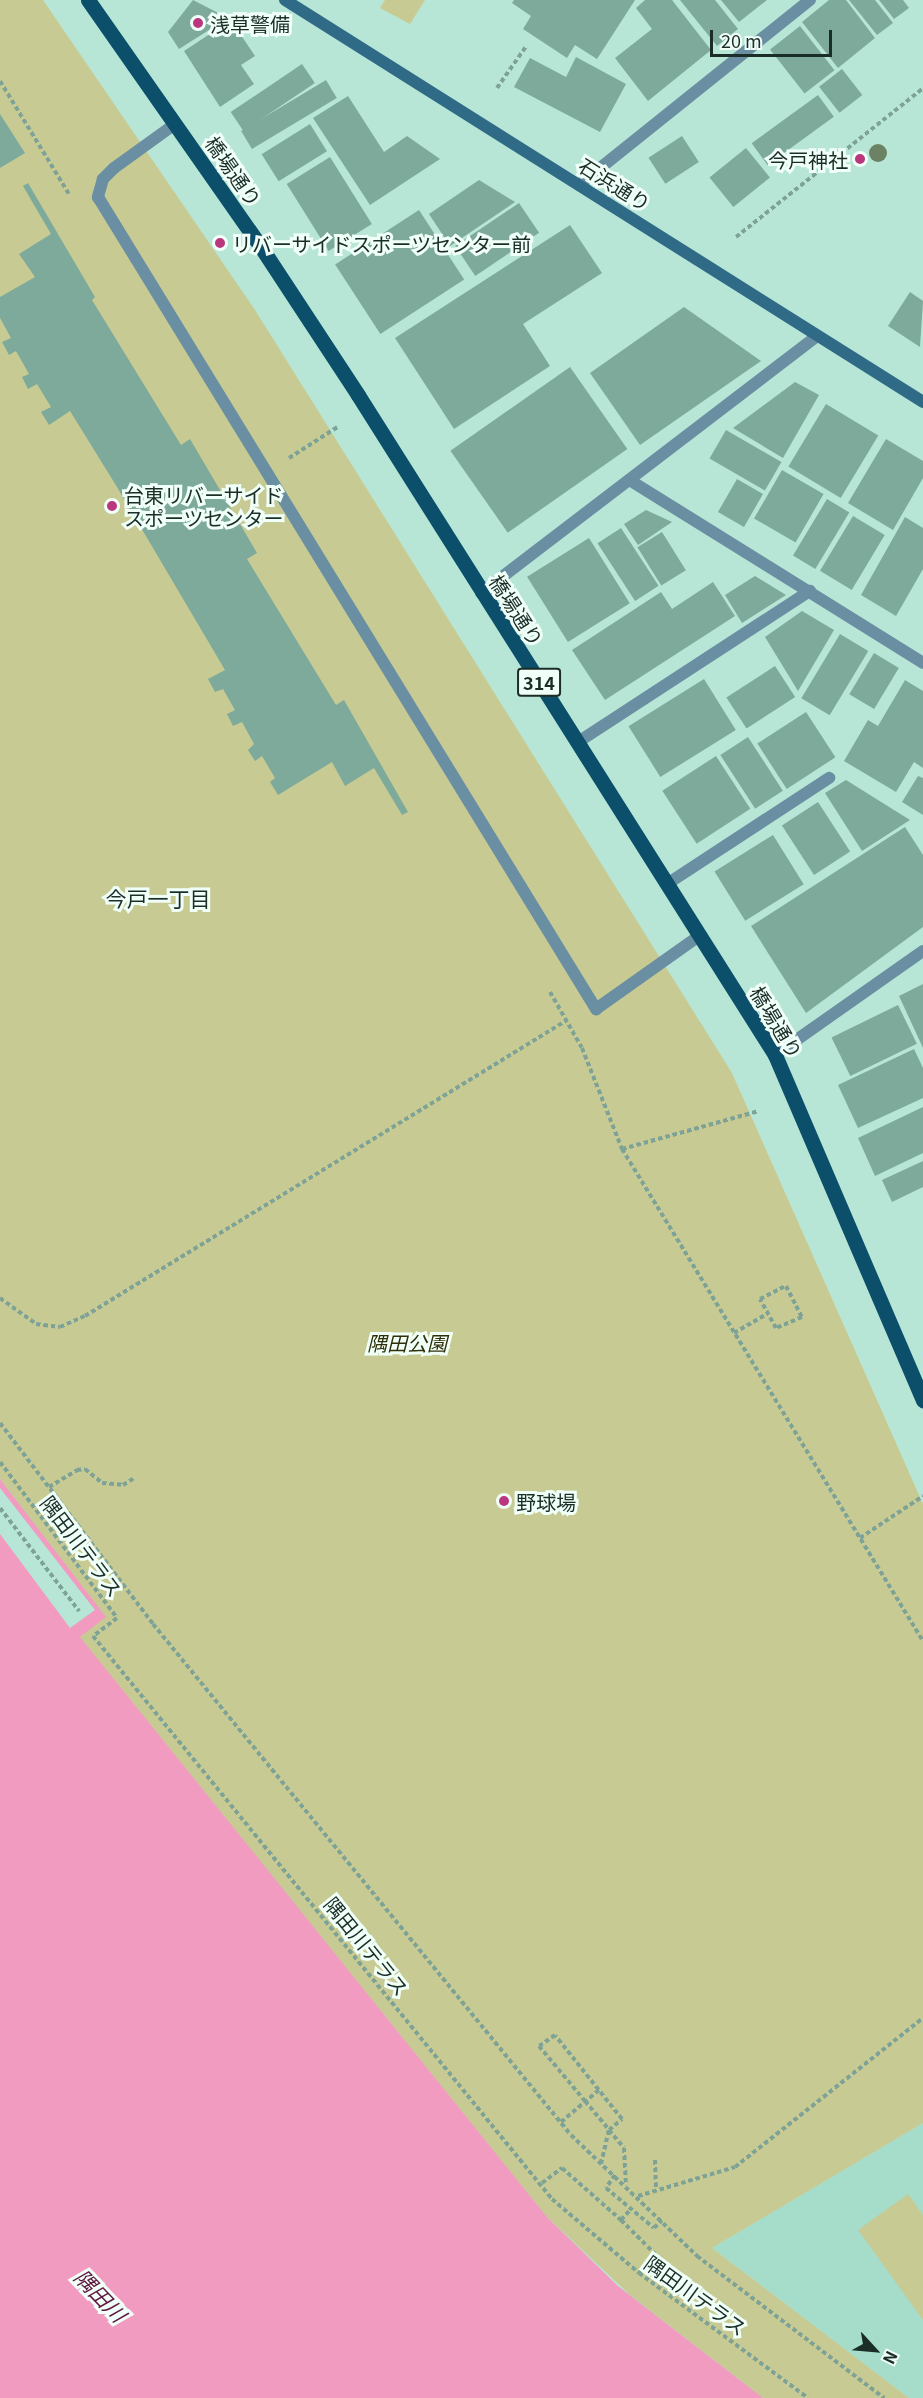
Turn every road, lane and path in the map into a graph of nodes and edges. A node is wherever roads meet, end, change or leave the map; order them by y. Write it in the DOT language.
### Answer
graph roads {
  1 [pos="89,0"];
  2 [pos="285,0"];
  3 [pos="809,0"];
  4 [pos="526,45"];
  5 [pos="0,81"];
  6 [pos="497,88"];
  7 [pos="923,88"];
  8 [pos="175,124"];
  9 [pos="579,185"];
  10 [pos="74,202"];
  11 [pos="736,237"];
  12 [pos="817,336"];
  13 [pos="923,402"];
  14 [pos="339,426"];
  15 [pos="287,460"];
  16 [pos="631,481"];
  17 [pos="810,591"];
  18 [pos="481,593"];
  19 [pos="923,663"];
  20 [pos="578,742"];
  21 [pos="829,778"];
  22 [pos="667,884"];
  23 [pos="699,936"];
  24 [pos="923,951"];
  25 [pos="548,989"];
  26 [pos="567,1020"];
  27 [pos="775,1054"];
  28 [pos="759,1111"];
  29 [pos="622,1149"];
  30 [pos="0,1298"];
  31 [pos="767,1314"];
  32 [pos="734,1333"];
  33 [pos="923,1401"];
  34 [pos="0,1423"];
  35 [pos="0,1462"];
  36 [pos="134,1478"];
  37 [pos="49,1487"];
  38 [pos="923,1496"];
  39 [pos="0,1508"];
  40 [pos="860,1538"];
  41 [pos="79,1611"];
  42 [pos="923,1641"];
  43 [pos="923,2018"];
  44 [pos="599,2090"];
  45 [pos="585,2101"];
  46 [pos="561,2122"];
  47 [pos="609,2130"];
  48 [pos="655,2160"];
  49 [pos="601,2164"];
  50 [pos="615,2175"];
  51 [pos="542,2183"];
  52 [pos="626,2186"];
  53 [pos="656,2190"];
  54 [pos="638,2196"];
  55 [pos="631,2209"];
  56 [pos="621,2220"];
  57 [pos="662,2220"];
  58 [pos="639,2273"];
  59 [pos="808,2398"];
  60 [pos="884,2398"];
  1 -- 8 [label="main road, 橋場通り / 314"];
  2 -- 9 [label="street, 石浜通り"];
  3 -- 9 [label="street"];
  4 -- 6 [label="path"];
  5 -- 10 [label="path"];
  7 -- 11 [label="path"];
  8 -- 18 [label="main road, 橋場通り / 314"];
  8 -- 23 [label="street"];
  9 -- 12 [label="street, 石浜通り"];
  12 -- 13 [label="street, 石浜通り"];
  12 -- 16 [label="street"];
  14 -- 15 [label="path"];
  16 -- 17 [label="street"];
  16 -- 18 [label="street"];
  17 -- 19 [label="street"];
  17 -- 20 [label="street"];
  18 -- 20 [label="main road, 橋場通り / 314"];
  20 -- 22 [label="main road, 橋場通り / 314"];
  21 -- 22 [label="street"];
  22 -- 23 [label="main road, 橋場通り / 314"];
  23 -- 27 [label="main road, 橋場通り / 314"];
  24 -- 27 [label="street"];
  25 -- 26 [label="path"];
  26 -- 29 [label="path"];
  26 -- 30 [label="path"];
  27 -- 33 [label="main road, 橋場通り / 314"];
  28 -- 29 [label="path"];
  29 -- 32 [label="path"];
  31 -- 31 [label="path"];
  31 -- 32 [label="path"];
  32 -- 40 [label="path"];
  34 -- 37 [label="path"];
  35 -- 51 [label="path, 隅田川テラス"];
  36 -- 37 [label="path"];
  37 -- 46 [label="path"];
  38 -- 40 [label="path"];
  39 -- 41 [label="path"];
  40 -- 42 [label="path"];
  43 -- 53 [label="path"];
  44 -- 45 [label="path"];
  44 -- 45 [label="path"];
  44 -- 47 [label="path"];
  45 -- 46 [label="path"];
  45 -- 47 [label="path"];
  46 -- 49 [label="path"];
  47 -- 49 [label="path"];
  47 -- 52 [label="path"];
  48 -- 53 [label="path"];
  49 -- 50 [label="path"];
  50 -- 52 [label="path"];
  50 -- 55 [label="path"];
  51 -- 56 [label="path"];
  51 -- 58 [label="path, 隅田川テラス"];
  52 -- 54 [label="path"];
  53 -- 54 [label="path"];
  54 -- 57 [label="path"];
  55 -- 56 [label="path"];
  55 -- 57 [label="path"];
  56 -- 58 [label="path"];
  57 -- 60 [label="path"];
  58 -- 59 [label="path, 隅田川テラス"];
}
